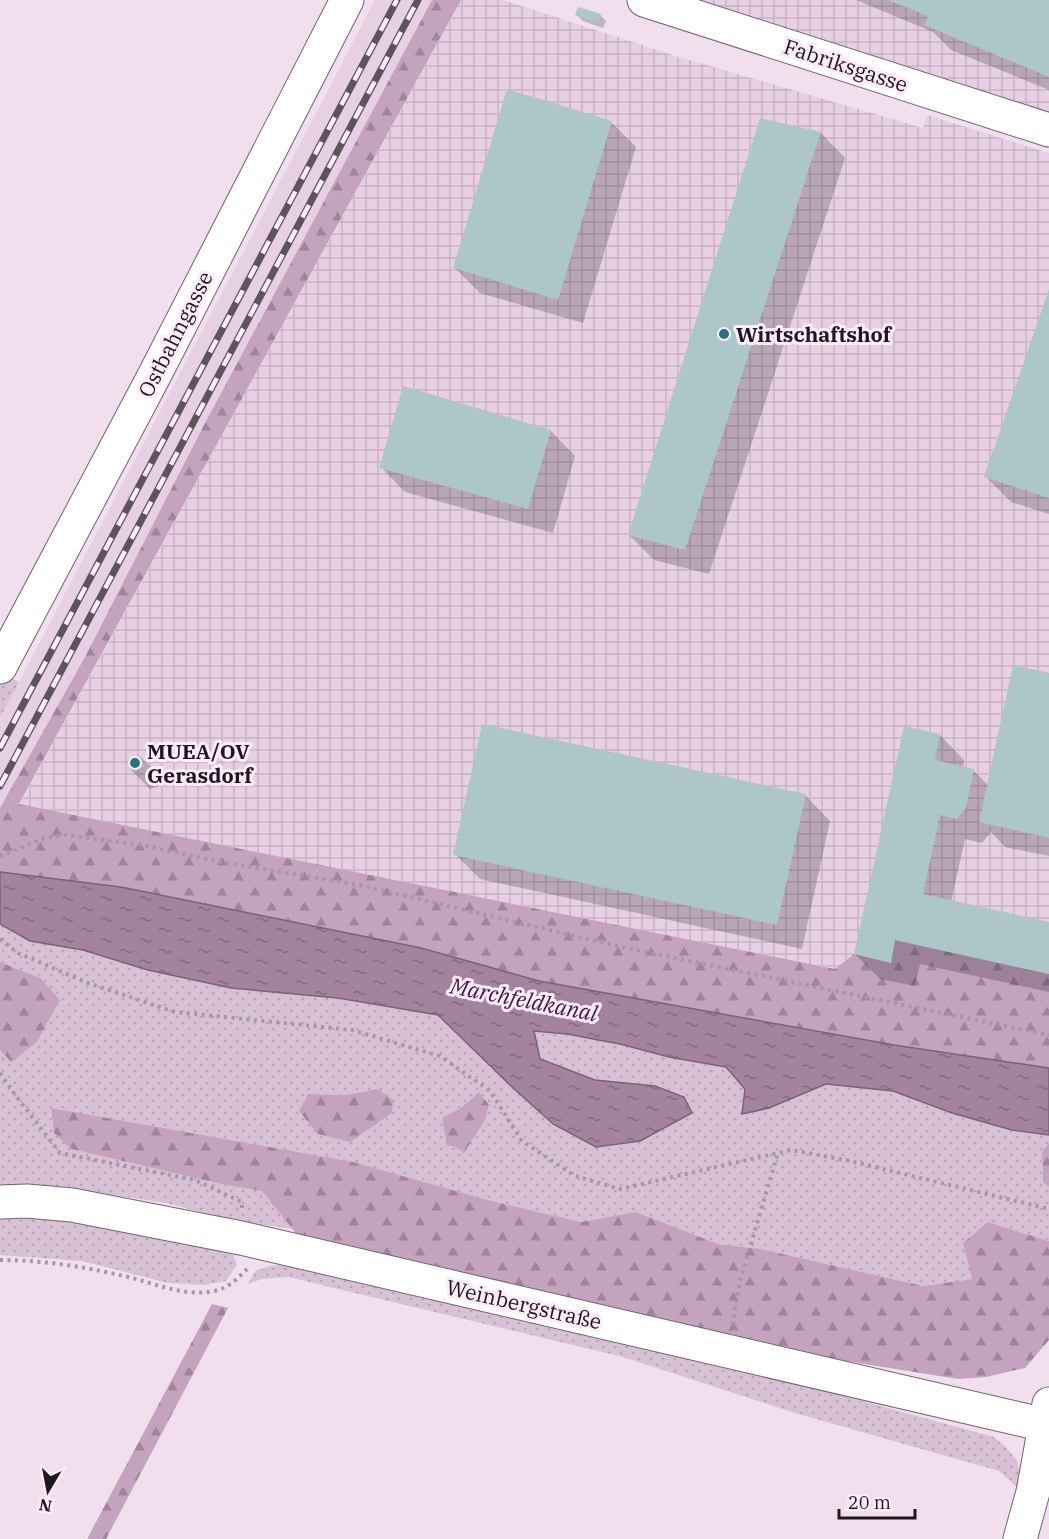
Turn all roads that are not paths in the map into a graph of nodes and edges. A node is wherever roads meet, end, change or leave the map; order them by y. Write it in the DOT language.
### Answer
graph roads {
  1 [pos="347,0"];
  2 [pos="644,0"];
  3 [pos="1049,130"];
  4 [pos="0,666"];
  5 [pos="0,1202"];
  6 [pos="1047,1415"];
  7 [pos="1020,1539"];
  1 -- 4 [label="street, Ostbahngasse"];
  2 -- 3 [label="street, Fabriksgasse"];
  5 -- 6 [label="street, Weinbergstraße"];
  6 -- 7 [label="street"];
}
